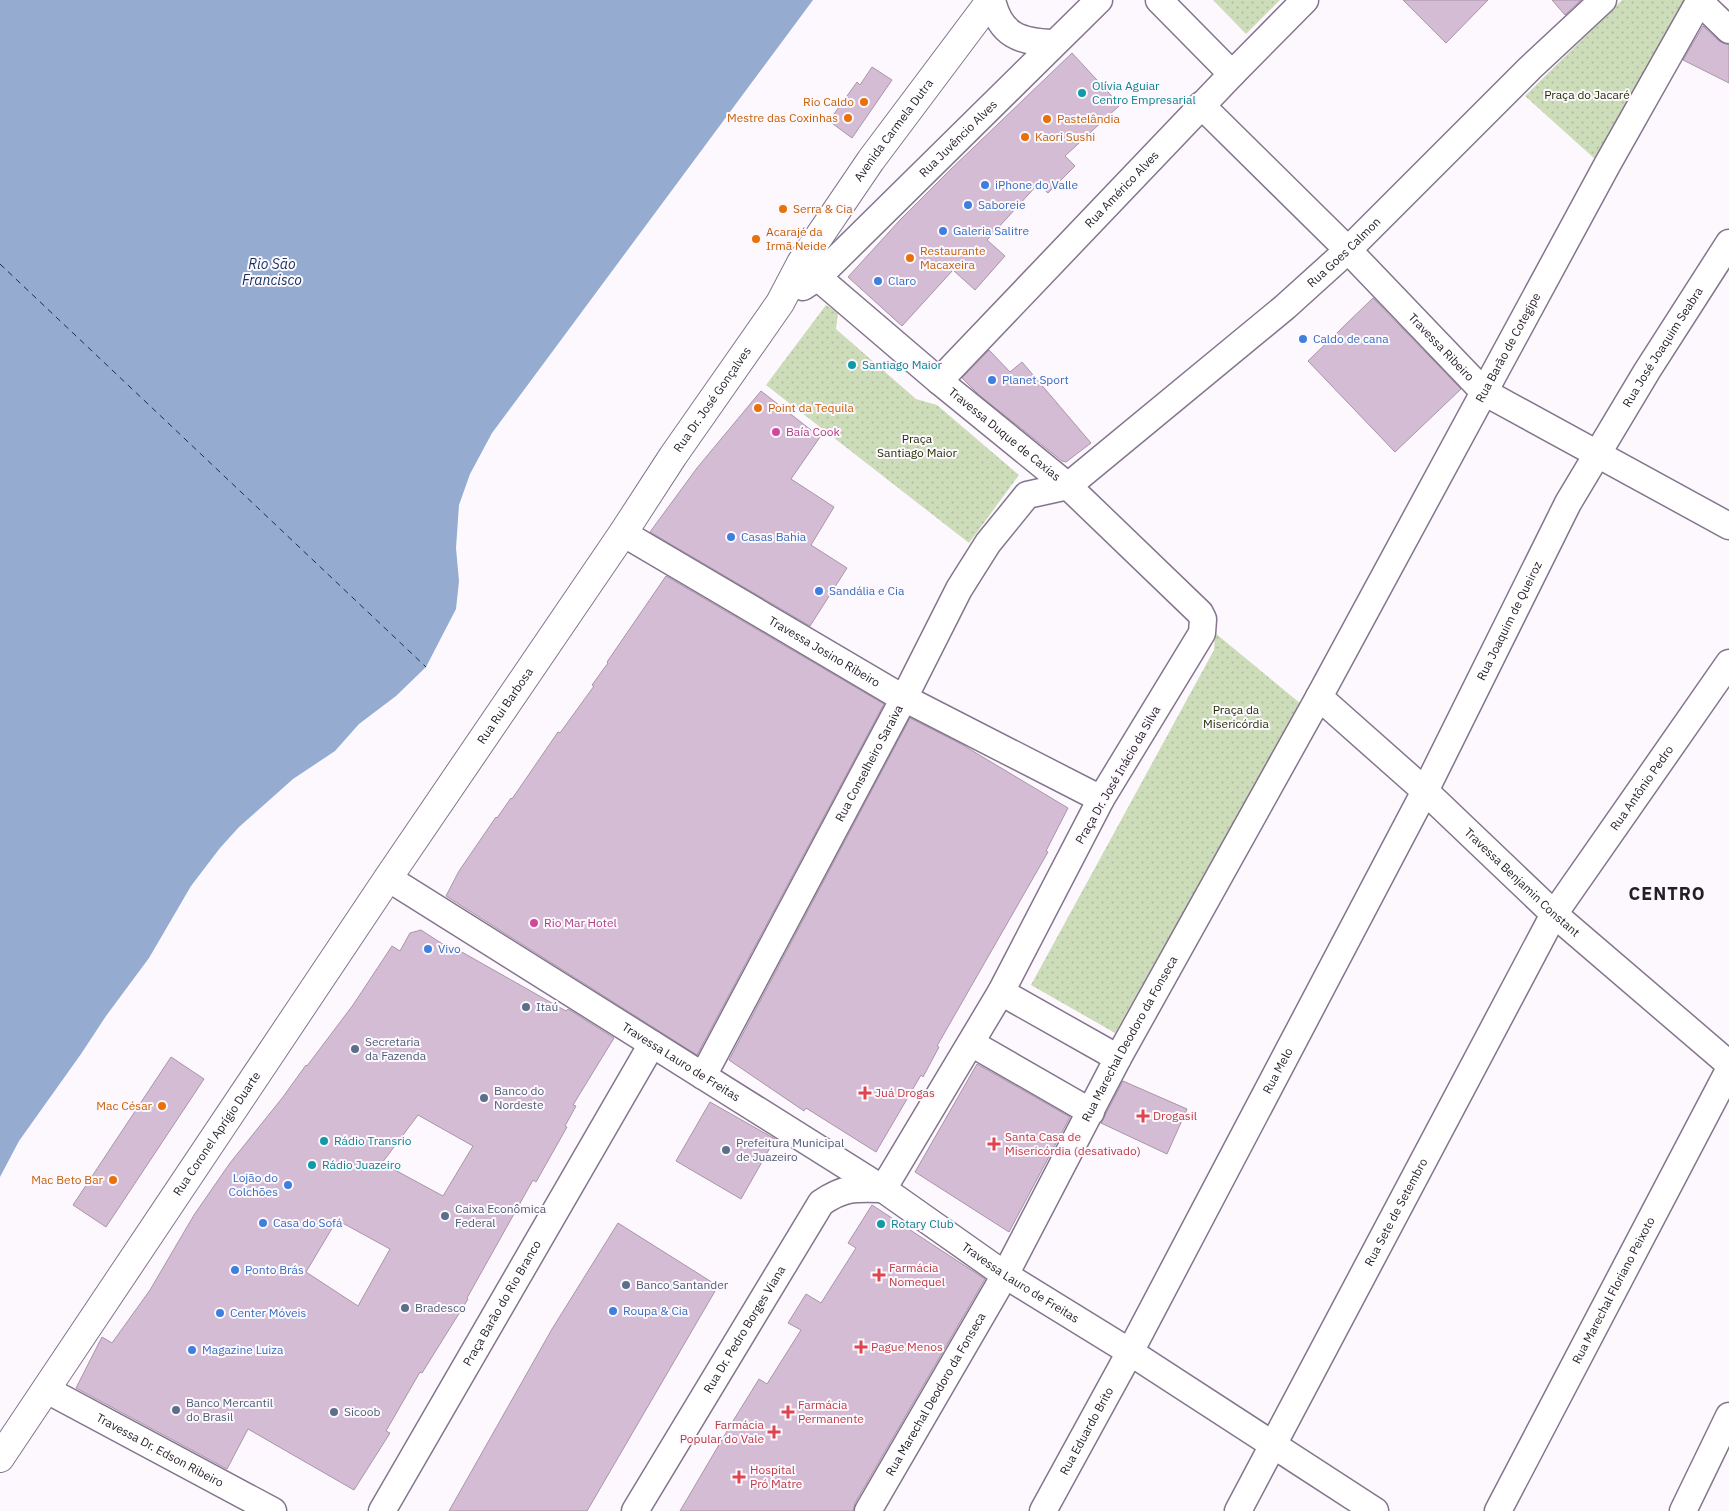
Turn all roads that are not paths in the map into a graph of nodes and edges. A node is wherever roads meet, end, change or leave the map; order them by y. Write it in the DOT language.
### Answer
graph roads {
  1 [pos="992,0"];
  2 [pos="1099,0"];
  3 [pos="1159,0"];
  4 [pos="1305,0"];
  5 [pos="1603,0"];
  6 [pos="1699,1"];
  7 [pos="1729,30"];
  8 [pos="1054,44"];
  9 [pos="1232,74"];
  10 [pos="1201,105"];
  11 [pos="1729,243"];
  12 [pos="1348,250"];
  13 [pos="809,270"];
  14 [pos="939,381"];
  15 [pos="1484,392"];
  16 [pos="1598,453"];
  17 [pos="1068,486"];
  18 [pos="1729,526"];
  19 [pos="628,536"];
  20 [pos="1200,613"];
  21 [pos="1729,663"];
  22 [pos="1319,697"];
  23 [pos="904,698"];
  24 [pos="1425,791"];
  25 [pos="1101,799"];
  26 [pos="388,878"];
  27 [pos="1554,914"];
  28 [pos="1001,992"];
  29 [pos="971,1043"];
  30 [pos="652,1044"];
  31 [pos="1118,1058"];
  32 [pos="1729,1064"];
  33 [pos="1729,1070"];
  34 [pos="703,1076"];
  35 [pos="1091,1112"];
  36 [pos="883,1189"];
  37 [pos="1005,1275"];
  38 [pos="1130,1352"];
  39 [pos="47,1390"];
  40 [pos="1729,1416"];
  41 [pos="1273,1445"];
  42 [pos="0,1458"];
  43 [pos="273,1511"];
  44 [pos="382,1511"];
  45 [pos="635,1511"];
  46 [pos="868,1511"];
  47 [pos="1043,1511"];
  48 [pos="1238,1511"];
  49 [pos="1375,1511"];
  50 [pos="1498,1511"];
  51 [pos="1683,1511"];
  1 -- 8 [label="street"];
  1 -- 13 [label="main road, Avenida Carmela Dutra"];
  2 -- 8 [label="street, Rua Juvêncio Alves"];
  3 -- 9 [label="street"];
  4 -- 9 [label="street, Rua Américo Alves"];
  5 -- 12 [label="street, Rua Goes Calmon"];
  6 -- 7 [label="street"];
  6 -- 15 [label="street, Rua Barão de Cotegipe"];
  8 -- 13 [label="street, Rua Juvêncio Alves"];
  9 -- 10 [label="street, Rua Américo Alves"];
  10 -- 12 [label="street, Travessa Ribeiro"];
  10 -- 14 [label="street, Rua Américo Alves"];
  11 -- 16 [label="street, Rua José Joaquim Seabra"];
  12 -- 15 [label="street, Travessa Ribeiro"];
  12 -- 17 [label="street, Rua Goes Calmon"];
  13 -- 14 [label="street, Travessa Duque de Caxias"];
  13 -- 19 [label="main road, Rua Dr. José Gonçalves"];
  14 -- 17 [label="street, Travessa Duque de Caxias"];
  15 -- 16 [label="street, Travessa Ribeiro"];
  15 -- 22 [label="street, Rua Barão de Cotegipe"];
  16 -- 18 [label="street, Travessa Ribeiro"];
  16 -- 24 [label="street, Rua Joaquim de Queiroz"];
  17 -- 20 [label="street, Travessa Duque de Caxias"];
  17 -- 23 [label="street, Rua Conselheiro Saraiva"];
  19 -- 23 [label="street, Travessa Josino Ribeiro"];
  19 -- 26 [label="main road, Rua Rui Barbosa"];
  20 -- 25 [label="street, Praça Dr. José Inácio da Silva"];
  21 -- 27 [label="street, Rua Antônio Pedro"];
  22 -- 24 [label="street, Travessa Benjamin Constant"];
  22 -- 31 [label="street, Rua Marechal Deodoro da Fonseca"];
  23 -- 25 [label="street, Travessa Josino Ribeiro"];
  23 -- 34 [label="street, Rua Conselheiro Saraiva"];
  24 -- 27 [label="street, Travessa Benjamin Constant"];
  24 -- 38 [label="street, Rua Melo"];
  25 -- 28 [label="street, Praça Dr. José Inácio da Silva"];
  26 -- 30 [label="street, Travessa Lauro de Freitas"];
  26 -- 39 [label="main road, Rua Coronel Aprígio Duarte"];
  27 -- 32 [label="street, Travessa Benjamin Constant"];
  27 -- 41 [label="street, Rua Sete de Setembro"];
  28 -- 29 [label="street, Praça Dr. José Inácio da Silva"];
  28 -- 31 [label="street"];
  29 -- 35 [label="street"];
  29 -- 36 [label="street, Praça Dr. José Inácio da Silva"];
  30 -- 34 [label="street, Travessa Lauro de Freitas"];
  30 -- 44 [label="street, Praça Barão do Rio Branco"];
  31 -- 35 [label="street, Rua Marechal Deodoro da Fonseca"];
  33 -- 50 [label="street, Rua Marechal Floriano Peixoto"];
  34 -- 36 [label="street, Travessa Lauro de Freitas"];
  35 -- 37 [label="street, Rua Marechal Deodoro da Fonseca"];
  36 -- 37 [label="street, Travessa Lauro de Freitas"];
  36 -- 45 [label="street, Rua Dr. Pedro Borges Viana"];
  37 -- 38 [label="street, Travessa Lauro de Freitas"];
  37 -- 46 [label="street, Rua Marechal Deodoro da Fonseca"];
  38 -- 41 [label="street, Travessa Lauro de Freitas"];
  38 -- 47 [label="street, Rua Eduardo Brito"];
  39 -- 42 [label="main road, Rua Coronel Aprígio Duarte"];
  39 -- 43 [label="street, Travessa Dr. Edson Ribeiro"];
  40 -- 51 [label="street"];
  41 -- 48 [label="street, Rua Sete de Setembro"];
  41 -- 49 [label="street, Travessa Lauro de Freitas"];
}
